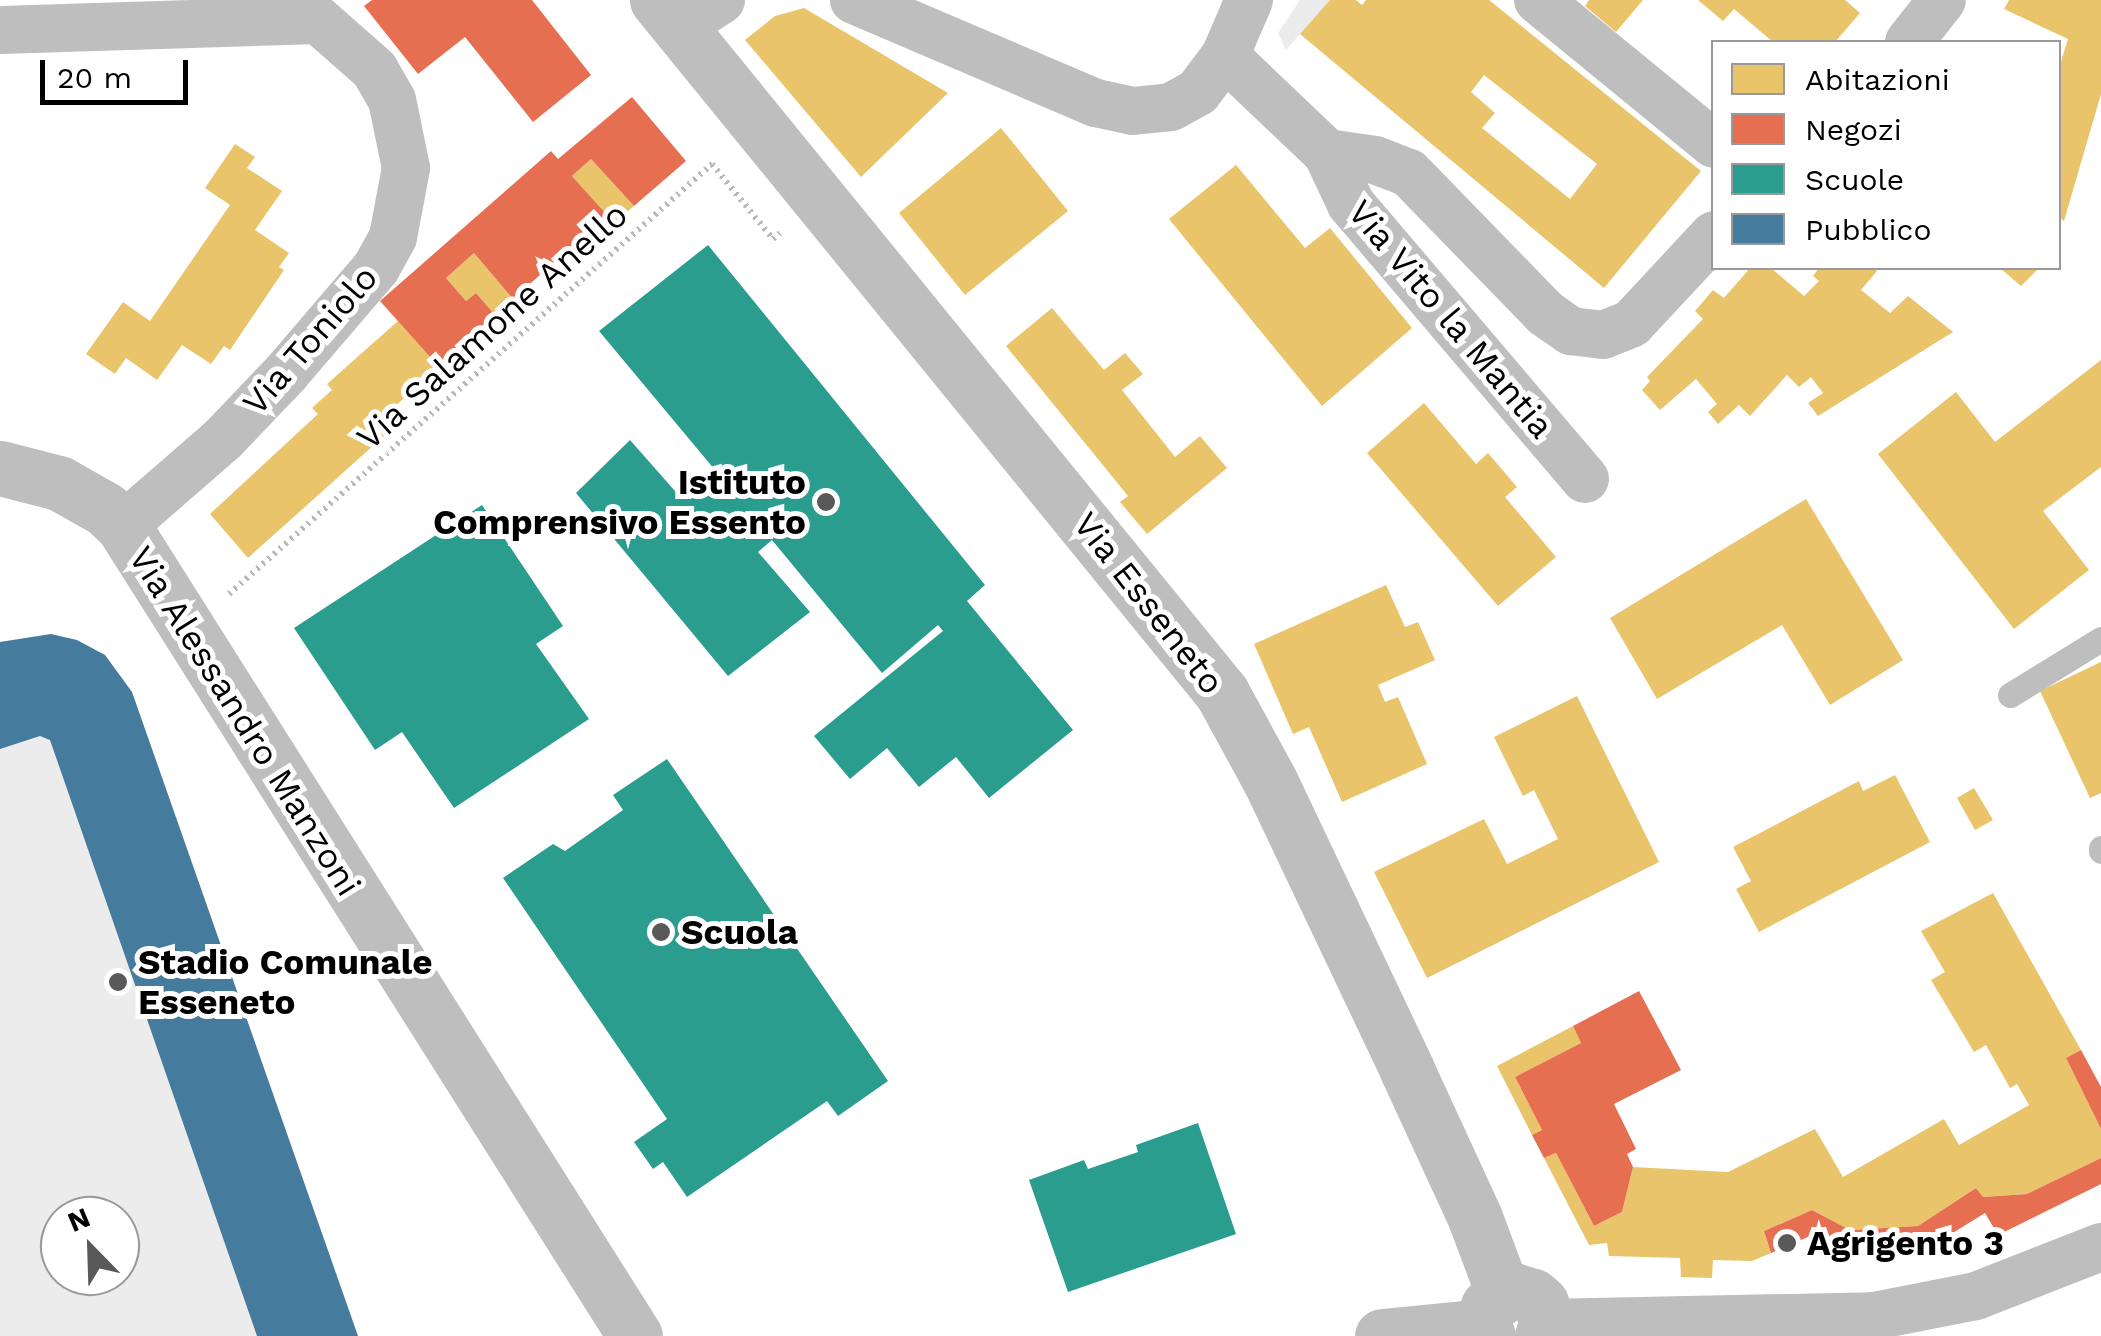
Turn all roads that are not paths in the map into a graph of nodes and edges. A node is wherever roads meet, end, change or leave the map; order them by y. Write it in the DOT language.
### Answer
graph roads {
  1 [pos="854,0"];
  2 [pos="1248,0"];
  3 [pos="1538,0"];
  4 [pos="1942,0"];
  5 [pos="686,9"];
  6 [pos="317,10"];
  7 [pos="0,30"];
  8 [pos="1912,40"];
  9 [pos="1225,56"];
  10 [pos="1711,142"];
  11 [pos="1328,153"];
  12 [pos="1711,238"];
  13 [pos="0,468"];
  14 [pos="1584,480"];
  15 [pos="123,526"];
  16 [pos="2101,639"];
  17 [pos="2010,696"];
  18 [pos="2101,1247"];
  19 [pos="1491,1318"];
  20 [pos="1544,1330"];
  21 [pos="635,1336"];
  22 [pos="1382,1336"];
  1 -- 9 [label="street"];
  2 -- 9 [label="street"];
  3 -- 10 [label="street"];
  4 -- 8 [label="street"];
  5 -- 19 [label="street, Via Esseneto"];
  6 -- 7 [label="street"];
  6 -- 15 [label="street, Via Toniolo"];
  9 -- 11 [label="street"];
  11 -- 12 [label="street"];
  11 -- 14 [label="street, Via Vito la Mantia"];
  13 -- 15 [label="street, Via Alessandro Manzoni"];
  15 -- 21 [label="street, Via Alessandro Manzoni"];
  16 -- 17 [label="lane"];
  18 -- 20 [label="street"];
  19 -- 20 [label="street"];
  19 -- 22 [label="street"];
}
